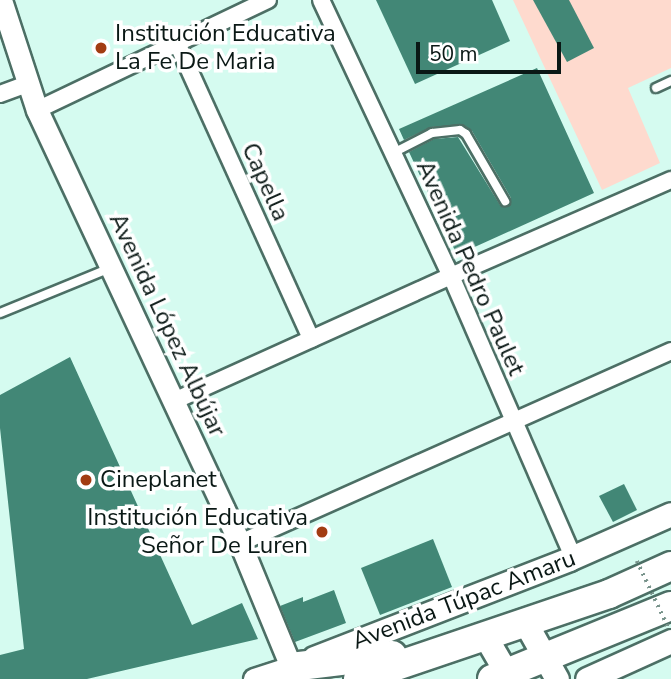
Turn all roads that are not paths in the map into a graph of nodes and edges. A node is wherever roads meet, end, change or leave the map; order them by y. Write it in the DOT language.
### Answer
graph roads {
  1 [pos="1,0"];
  2 [pos="268,0"];
  3 [pos="321,0"];
  4 [pos="177,43"];
  5 [pos="671,81"];
  6 [pos="27,84"];
  7 [pos="656,88"];
  8 [pos="0,94"];
  9 [pos="37,110"];
  10 [pos="393,153"];
  11 [pos="671,180"];
  12 [pos="505,201"];
  13 [pos="110,268"];
  14 [pos="450,276"];
  15 [pos="0,311"];
  16 [pos="311,339"];
  17 [pos="671,351"];
  18 [pos="174,401"];
  19 [pos="513,421"];
  20 [pos="671,513"];
  21 [pos="240,543"];
  22 [pos="573,557"];
  23 [pos="671,566"];
  24 [pos="525,622"];
  25 [pos="670,625"];
  26 [pos="485,636"];
  27 [pos="454,647"];
  28 [pos="292,667"];
  29 [pos="551,669"];
  30 [pos="503,677"];
  31 [pos="254,679"];
  32 [pos="358,679"];
  33 [pos="587,679"];
  1 -- 6 [label="street, Avenida López Albújar"];
  2 -- 4 [label="street"];
  3 -- 10 [label="street, Avenida Pedro Paulet"];
  4 -- 9 [label="street"];
  4 -- 16 [label="street, Capella"];
  5 -- 7 [label="lane"];
  6 -- 8 [label="street"];
  6 -- 9 [label="street, Avenida López Albújar"];
  9 -- 13 [label="street, Avenida López Albújar"];
  10 -- 12 [label="lane"];
  10 -- 14 [label="street, Avenida Pedro Paulet"];
  11 -- 14 [label="street"];
  13 -- 15 [label="lane"];
  13 -- 18 [label="street, Avenida López Albújar"];
  14 -- 16 [label="street"];
  14 -- 19 [label="street, Avenida Pedro Paulet"];
  16 -- 18 [label="street"];
  17 -- 19 [label="street"];
  18 -- 21 [label="street, Avenida López Albújar"];
  19 -- 21 [label="street"];
  19 -- 22 [label="street, Avenida Pedro Paulet"];
  20 -- 22 [label="main road, Avenida Túpac Amaru"];
  21 -- 28 [label="street, Avenida López Albújar"];
  22 -- 28 [label="main road, Avenida Túpac Amaru"];
  23 -- 24 [label="highway, Avenida Túpac Amaru"];
  24 -- 26 [label="highway, Avenida Túpac Amaru"];
  24 -- 29 [label="main road"];
  25 -- 29 [label="highway"];
  25 -- 33 [label="main road"];
  26 -- 27 [label="highway, Avenida Túpac Amaru"];
  26 -- 30 [label="main road"];
  27 -- 28 [label="highway"];
  27 -- 32 [label="highway, Avenida Túpac Amaru"];
  28 -- 31 [label="street, Avenida Túpac Amaru"];
  29 -- 30 [label="highway"];
}
